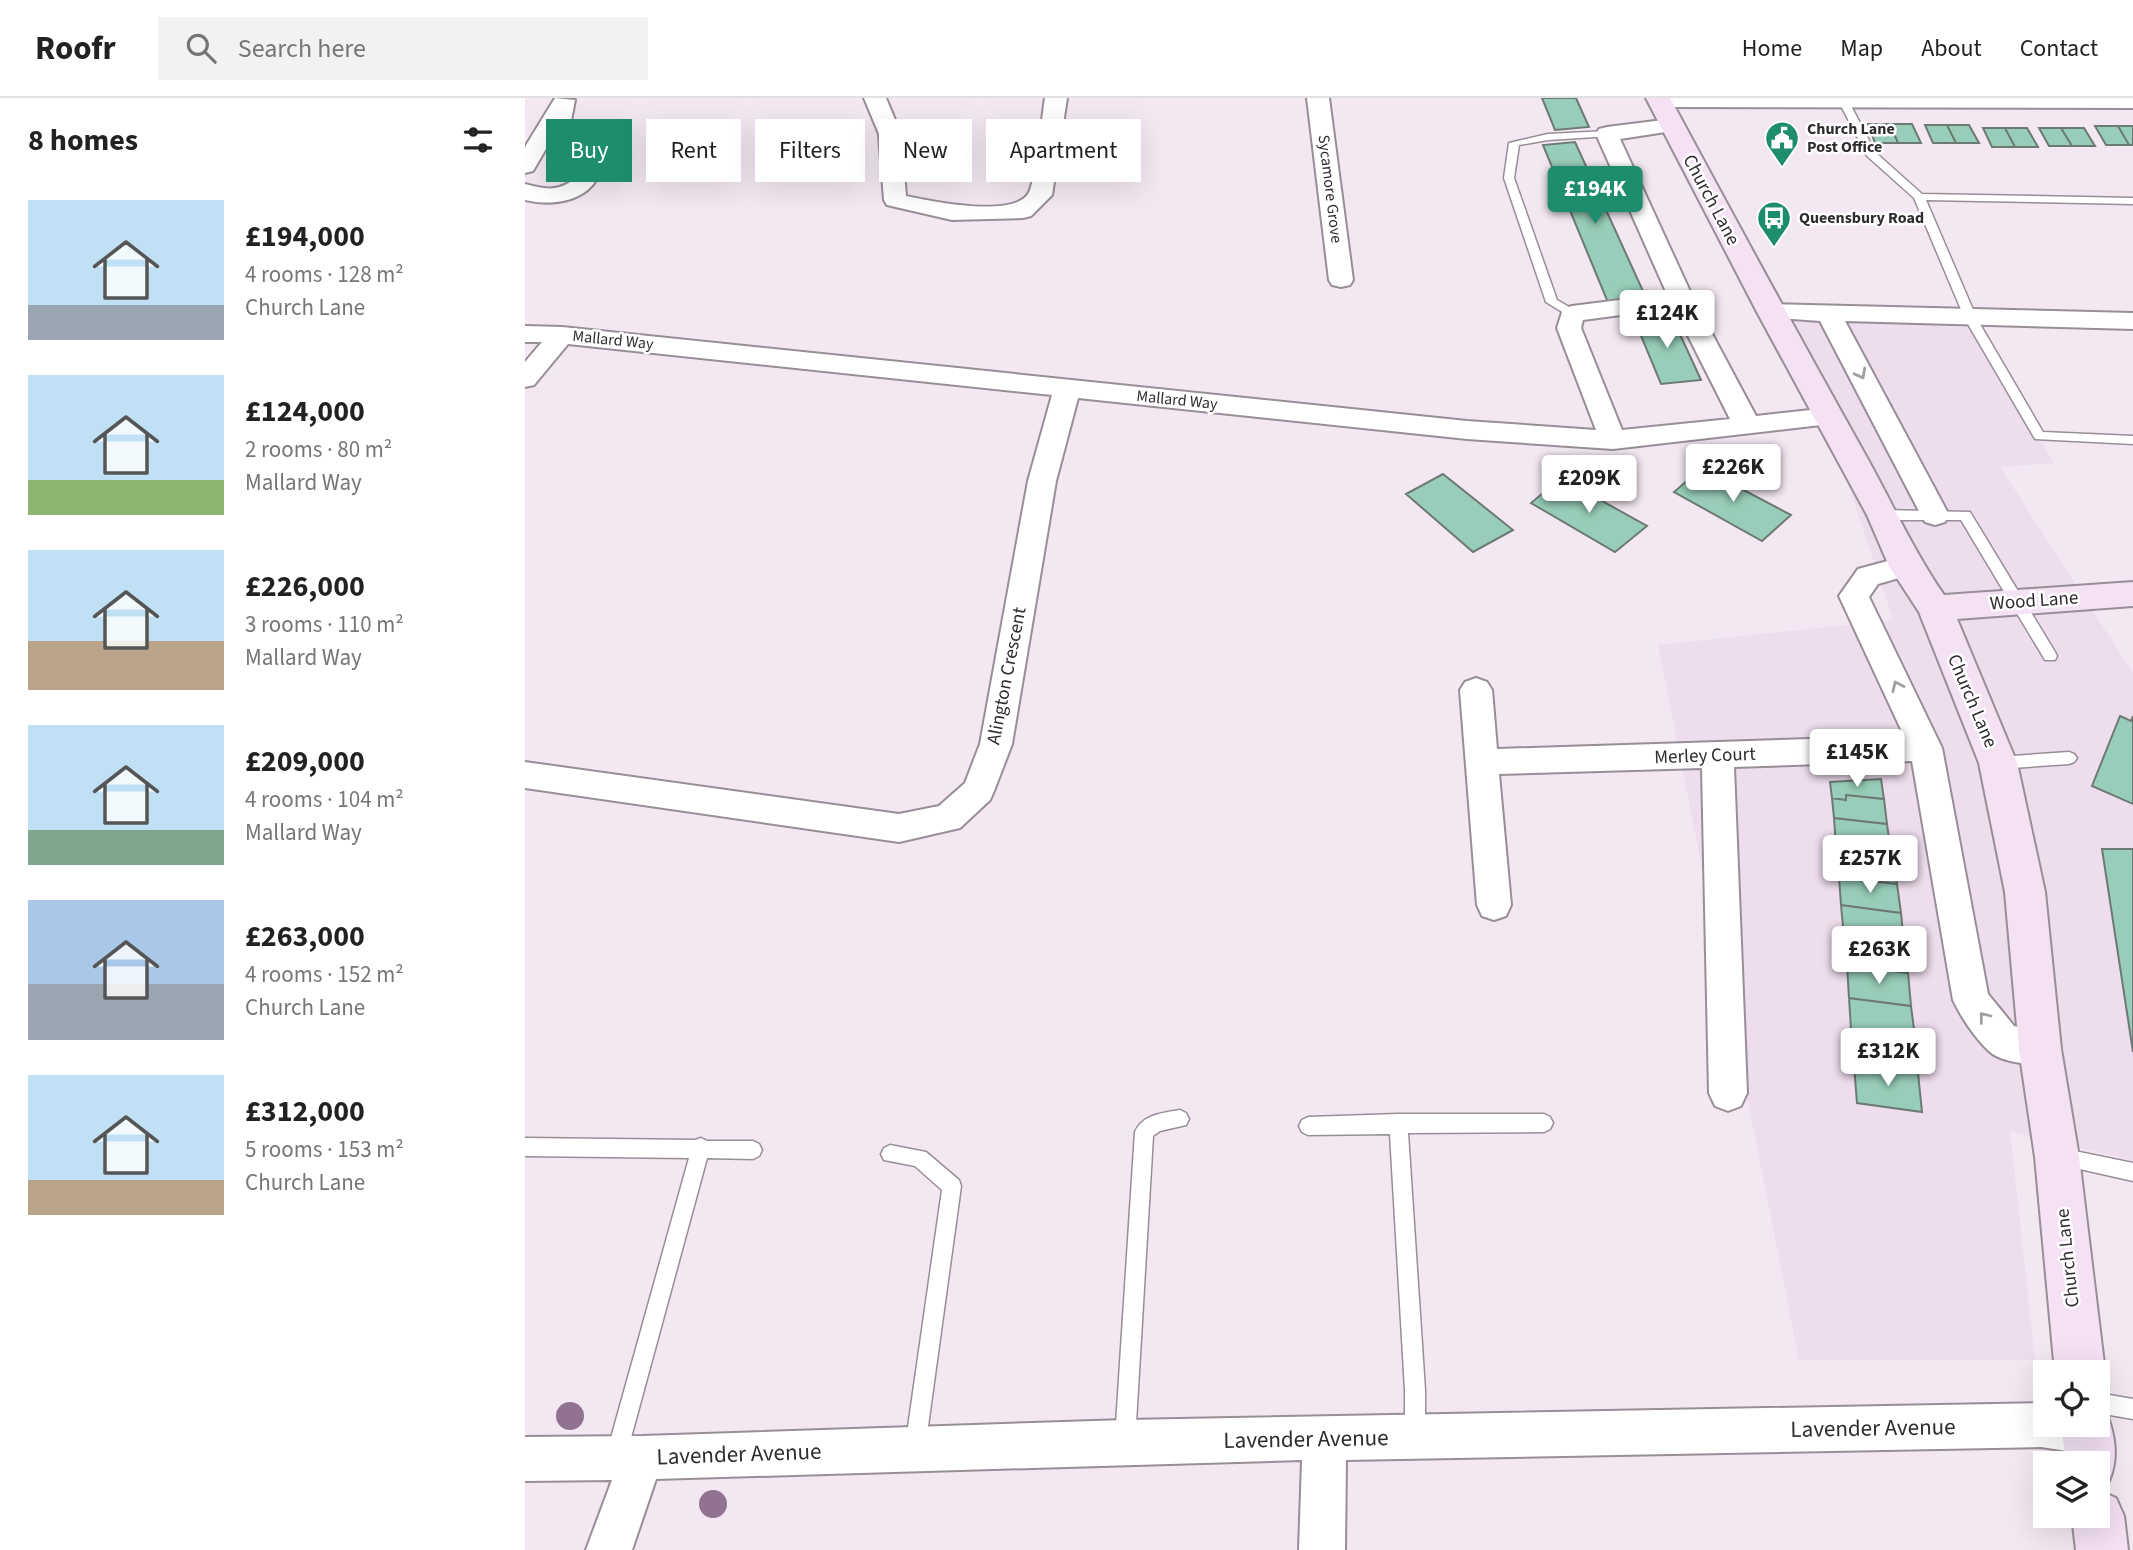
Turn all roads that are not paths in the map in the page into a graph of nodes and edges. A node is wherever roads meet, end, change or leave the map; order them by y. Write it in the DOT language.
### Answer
graph roads {
  1 [pos="875,98"];
  2 [pos="1056,98"];
  3 [pos="1318,98"];
  4 [pos="1844,99"];
  5 [pos="564,100"];
  6 [pos="2133,102"];
  7 [pos="1663,108"];
  8 [pos="1607,134"];
  9 [pos="525,166"];
  10 [pos="525,191"];
  11 [pos="1919,197"];
  12 [pos="2133,201"];
  13 [pos="1341,280"];
  14 [pos="1682,300"];
  15 [pos="1771,312"];
  16 [pos="1572,314"];
  17 [pos="1829,314"];
  18 [pos="1971,319"];
  19 [pos="2133,321"];
  20 [pos="525,334"];
  21 [pos="562,335"];
  22 [pos="525,379"];
  23 [pos="1067,389"];
  24 [pos="1829,417"];
  25 [pos="1747,425"];
  26 [pos="1613,440"];
  27 [pos="2133,440"];
  28 [pos="1883,515"];
  29 [pos="1935,515"];
  30 [pos="1906,566"];
  31 [pos="2133,594"];
  32 [pos="2016,602"];
  33 [pos="1935,608"];
  34 [pos="2050,656"];
  35 [pos="1476,690"];
  36 [pos="1926,748"];
  37 [pos="1718,756"];
  38 [pos="2069,758"];
  39 [pos="1484,762"];
  40 [pos="1998,763"];
  41 [pos="525,775"];
  42 [pos="1495,905"];
  43 [pos="2040,1049"];
  44 [pos="1728,1093"];
  45 [pos="1179,1119"];
  46 [pos="1398,1123"];
  47 [pos="1544,1123"];
  48 [pos="1308,1126"];
  49 [pos="525,1147"];
  50 [pos="701,1147"];
  51 [pos="753,1150"];
  52 [pos="890,1154"];
  53 [pos="2057,1157"];
  54 [pos="2133,1172"];
  55 [pos="2079,1360"];
  56 [pos="2133,1409"];
  57 [pos="2110,1420"];
  58 [pos="2033,1425"];
  59 [pos="1415,1437"];
  60 [pos="1325,1439"];
  61 [pos="1125,1442"];
  62 [pos="915,1448"];
  63 [pos="629,1458"];
  64 [pos="525,1459"];
  65 [pos="2099,1528"];
  66 [pos="610,1550"];
  67 [pos="1322,1550"];
  68 [pos="2102,1550"];
  1 -- 2 [label="street"];
  3 -- 13 [label="street, Sycamore Grove"];
  4 -- 6 [label="street"];
  4 -- 7 [label="street"];
  4 -- 11 [label="lane"];
  5 -- 9 [label="street"];
  5 -- 10 [label="street"];
  7 -- 8 [label="street"];
  7 -- 15 [label="main road, Church Lane"];
  8 -- 14 [label="street"];
  8 -- 16 [label="lane"];
  11 -- 12 [label="lane"];
  11 -- 18 [label="lane"];
  14 -- 16 [label="street"];
  14 -- 25 [label="street"];
  15 -- 17 [label="street"];
  15 -- 24 [label="main road, Church Lane"];
  16 -- 26 [label="street"];
  17 -- 18 [label="street"];
  17 -- 29 [label="street, one-way"];
  18 -- 19 [label="street"];
  18 -- 27 [label="lane"];
  20 -- 21 [label="street, Mallard Way"];
  21 -- 22 [label="street"];
  21 -- 23 [label="street, Mallard Way"];
  23 -- 26 [label="street, Mallard Way"];
  23 -- 41 [label="street, Alington Crescent"];
  24 -- 25 [label="street, Mallard Way"];
  24 -- 28 [label="main road, Church Lane"];
  25 -- 26 [label="street, Mallard Way"];
  28 -- 29 [label="lane"];
  28 -- 30 [label="main road, Church Lane"];
  29 -- 32 [label="lane"];
  30 -- 33 [label="main road, Church Lane"];
  36 -- 30 [label="street, one-way"];
  31 -- 32 [label="main road, Wood Lane"];
  32 -- 33 [label="main road, Wood Lane"];
  32 -- 34 [label="lane"];
  33 -- 40 [label="main road, Church Lane"];
  35 -- 39 [label="street"];
  36 -- 37 [label="street, Merley Court"];
  43 -- 36 [label="street, one-way"];
  37 -- 39 [label="street, Merley Court"];
  37 -- 44 [label="street"];
  38 -- 40 [label="lane"];
  39 -- 42 [label="street"];
  40 -- 43 [label="main road, Church Lane"];
  43 -- 53 [label="main road, Church Lane"];
  45 -- 61 [label="lane"];
  46 -- 47 [label="lane"];
  46 -- 48 [label="lane"];
  46 -- 59 [label="lane"];
  49 -- 50 [label="lane"];
  50 -- 51 [label="lane"];
  50 -- 63 [label="lane"];
  52 -- 62 [label="lane"];
  53 -- 54 [label="lane"];
  53 -- 55 [label="main road, Church Lane"];
  56 -- 57 [label="lane"];
  58 -- 59 [label="street, Lavender Avenue"];
  59 -- 60 [label="street, Lavender Avenue"];
  60 -- 61 [label="street, Lavender Avenue"];
  60 -- 67 [label="street"];
  61 -- 62 [label="street, Lavender Avenue"];
  62 -- 63 [label="street, Lavender Avenue"];
  63 -- 64 [label="street, Lavender Avenue"];
  63 -- 66 [label="street"];
  65 -- 68 [label="main road"];
}
